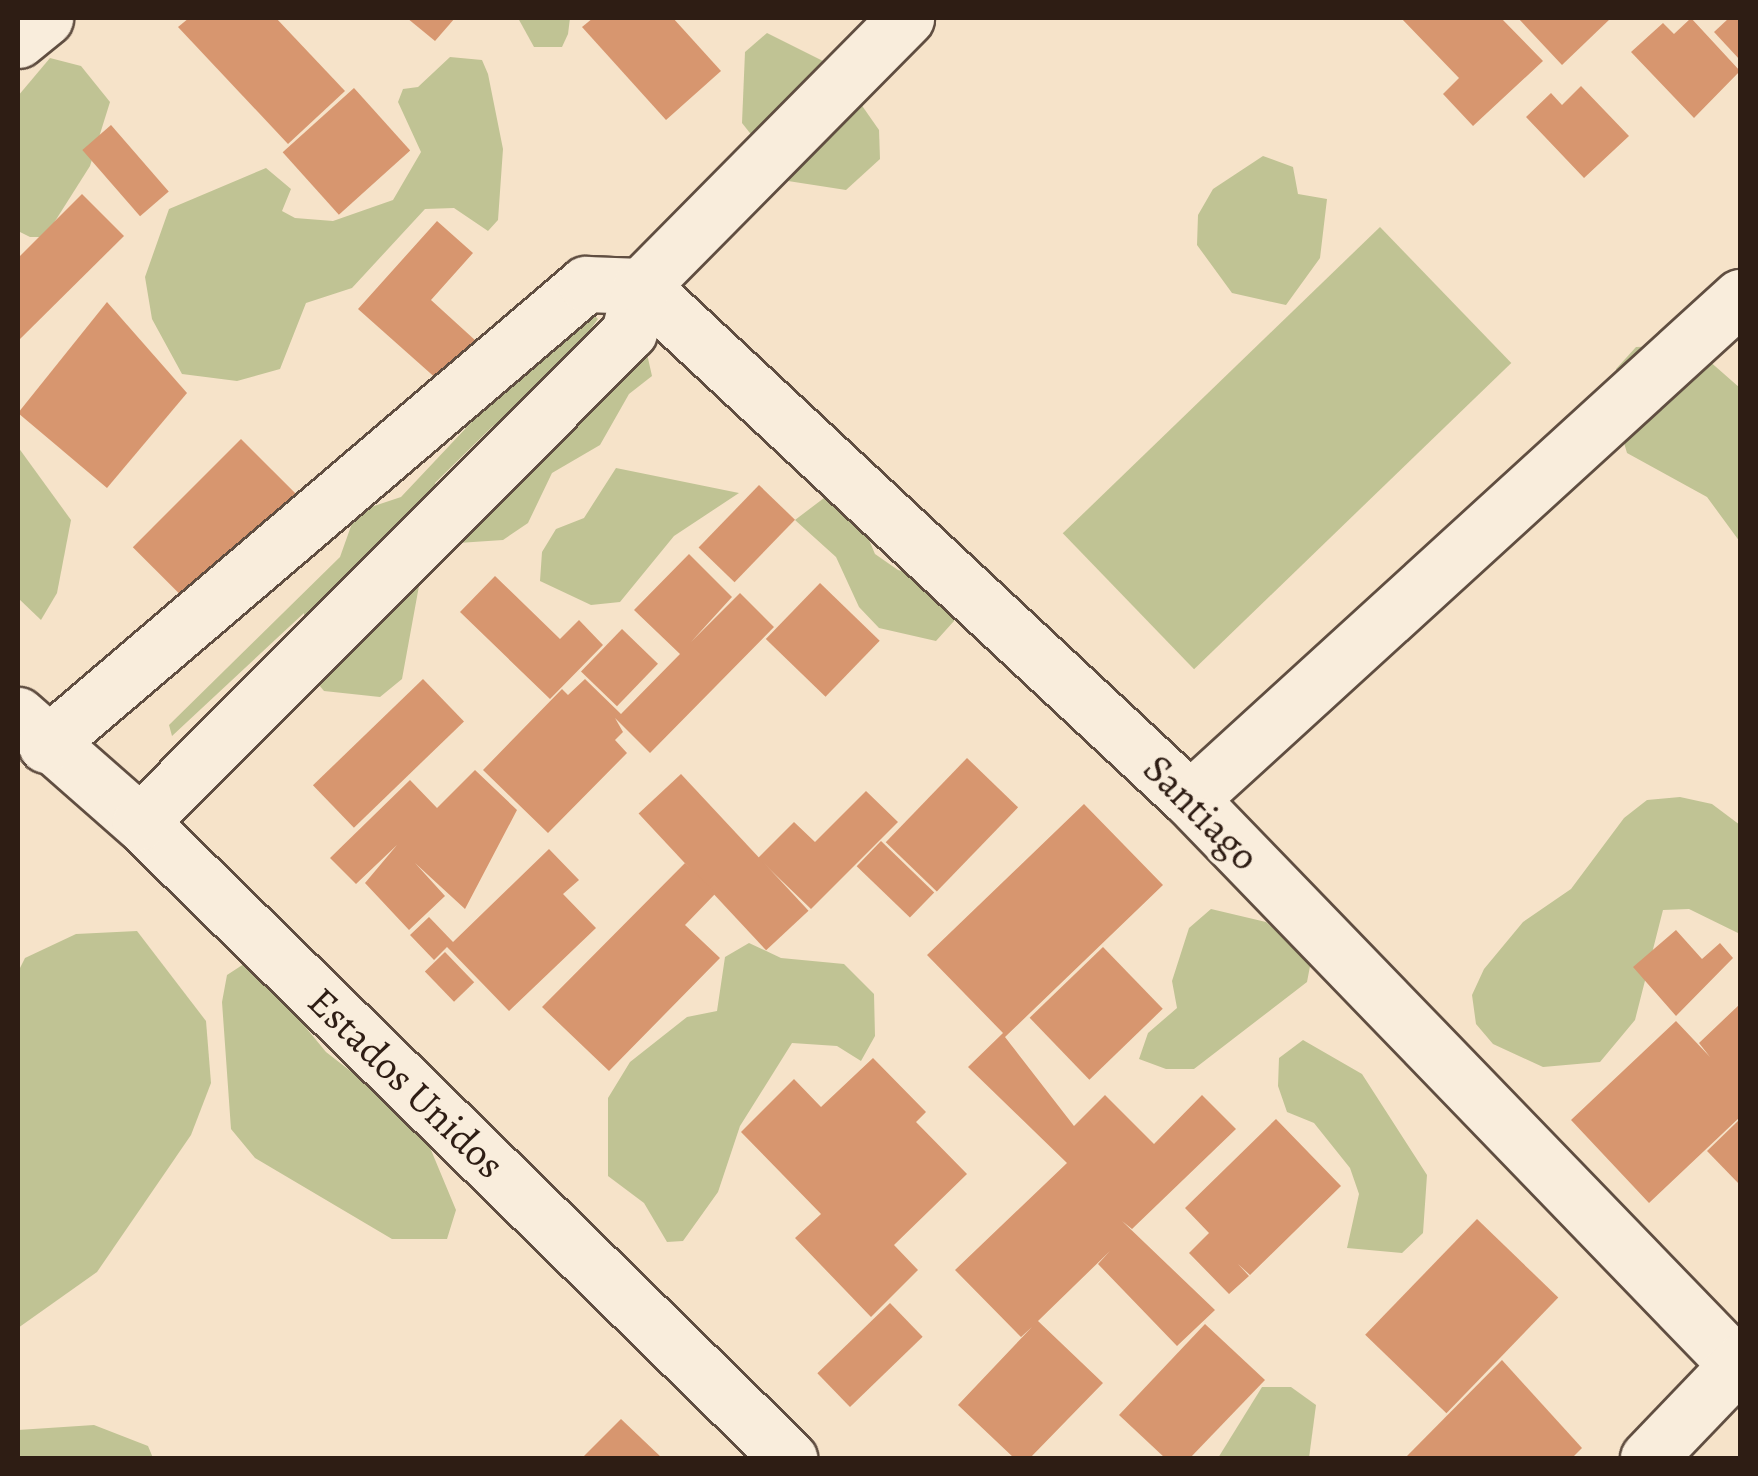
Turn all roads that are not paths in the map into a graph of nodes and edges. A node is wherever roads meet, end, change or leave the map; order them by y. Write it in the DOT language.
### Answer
graph roads {
  1 [pos="45,18"];
  2 [pos="906,18"];
  3 [pos="18,40"];
  4 [pos="640,286"];
  5 [pos="1740,297"];
  6 [pos="32,730"];
  7 [pos="1190,799"];
  8 [pos="140,822"];
  9 [pos="1739,1364"];
  10 [pos="789,1458"];
  11 [pos="1648,1458"];
  1 -- 3 [label="street"];
  2 -- 4 [label="street"];
  4 -- 6 [label="street"];
  4 -- 7 [label="street, Santiago"];
  4 -- 8 [label="street"];
  5 -- 7 [label="street"];
  6 -- 8 [label="street, Estados Unidos"];
  7 -- 9 [label="street, Santiago"];
  8 -- 10 [label="street, Estados Unidos"];
  9 -- 11 [label="street"];
}
